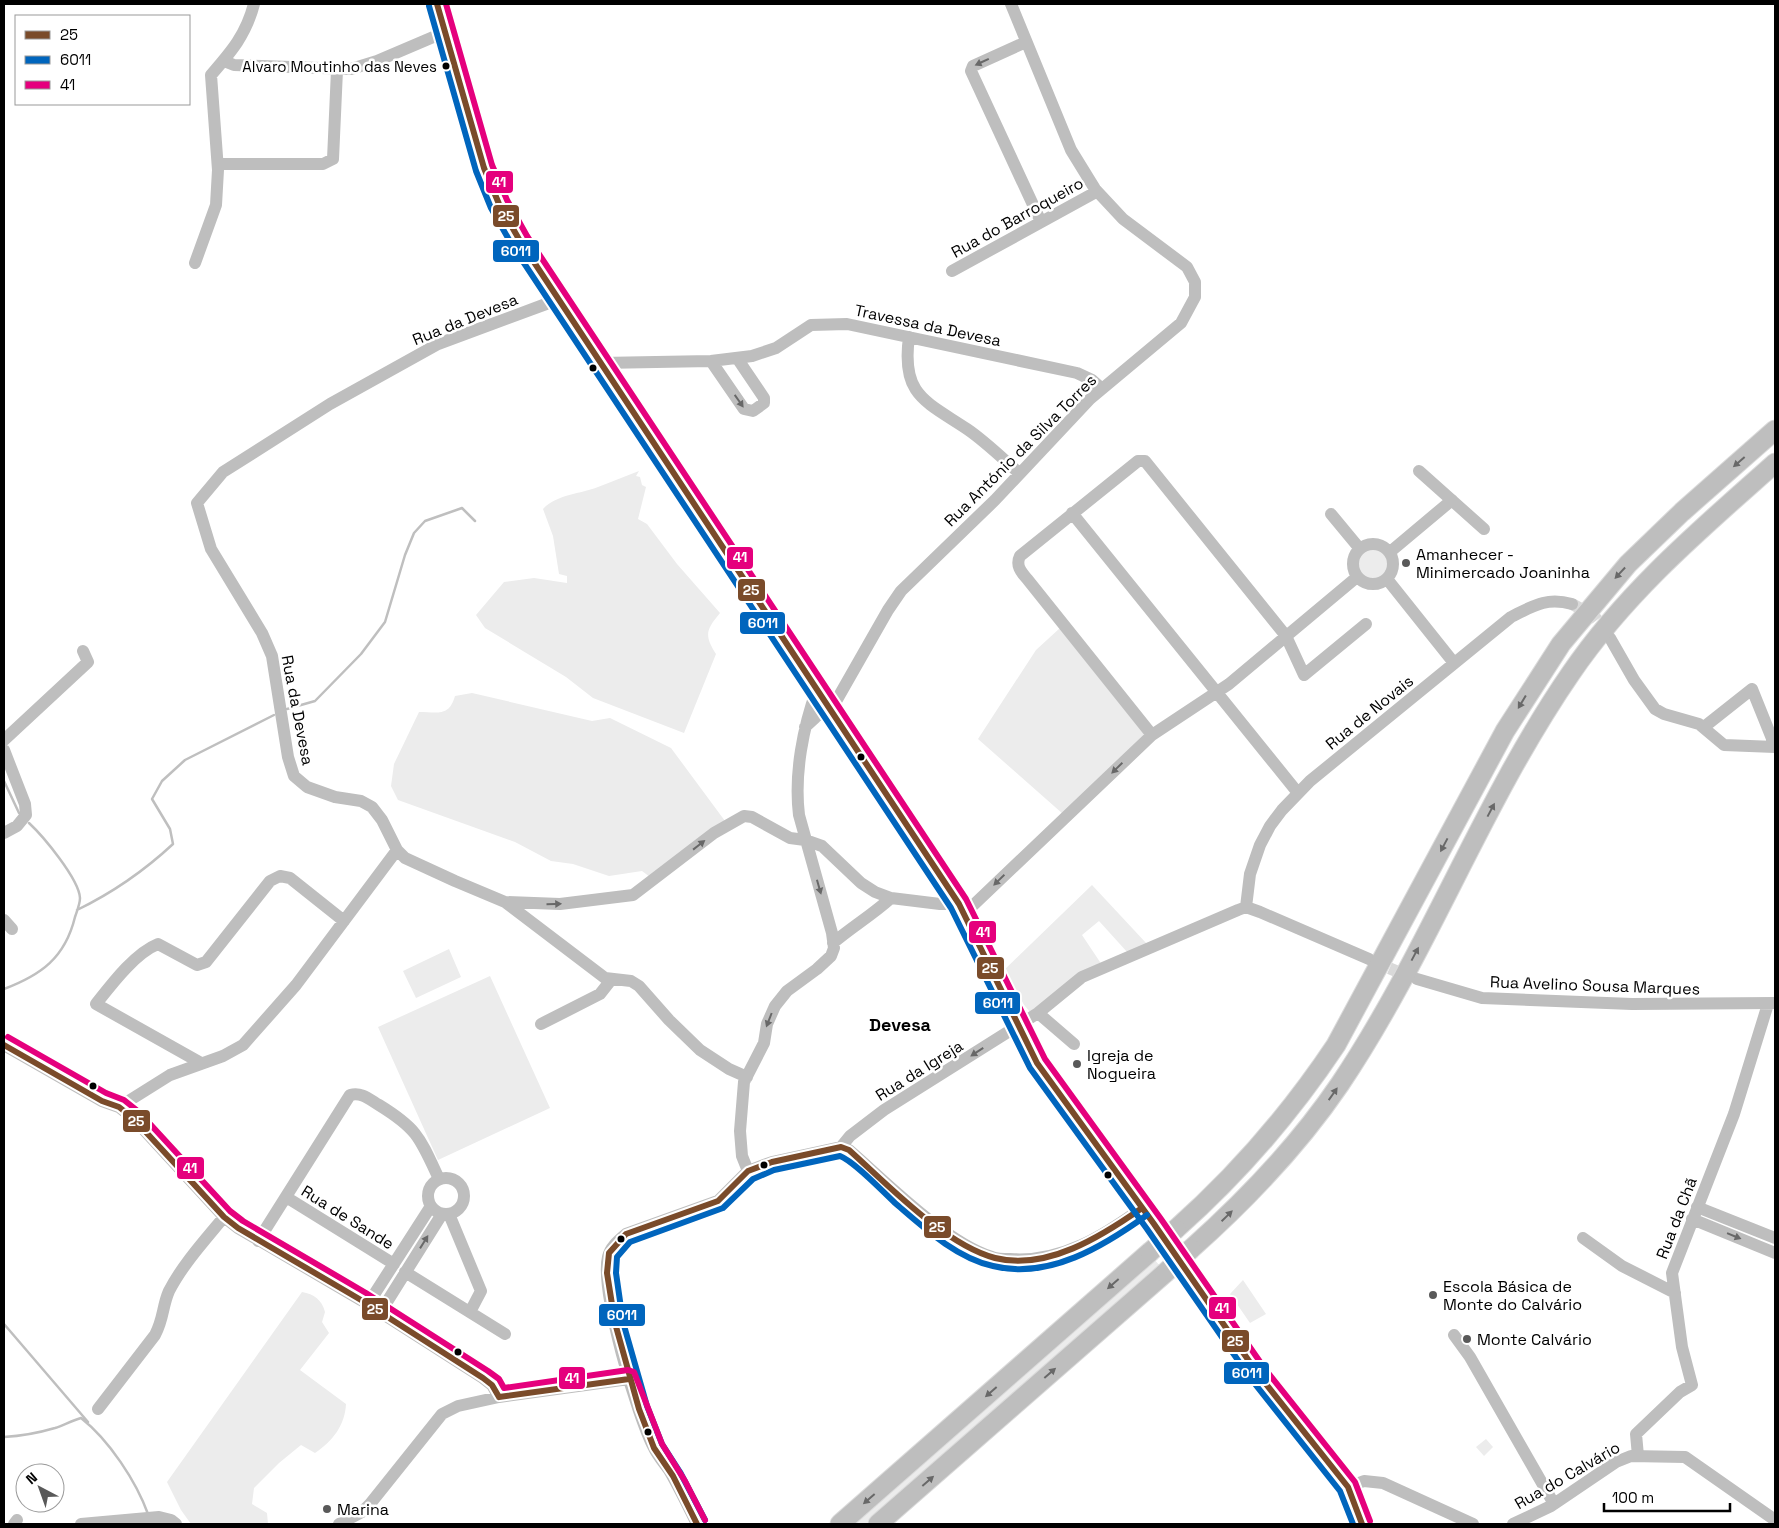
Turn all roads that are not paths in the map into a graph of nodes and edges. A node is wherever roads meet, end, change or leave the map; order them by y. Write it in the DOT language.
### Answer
graph roads {
  1 [pos="254,4"];
  2 [pos="437,4"];
  3 [pos="1011,4"];
  4 [pos="445,32"];
  5 [pos="1026,42"];
  6 [pos="224,61"];
  7 [pos="337,70"];
  8 [pos="218,164"];
  9 [pos="1096,192"];
  10 [pos="1041,222"];
  11 [pos="195,263"];
  12 [pos="952,271"];
  13 [pos="556,296"];
  14 [pos="909,337"];
  15 [pos="737,358"];
  16 [pos="711,361"];
  17 [pos="601,363"];
  18 [pos="1102,389"];
  19 [pos="1775,430"];
  20 [pos="1775,463"];
  21 [pos="1419,471"];
  22 [pos="1019,473"];
  23 [pos="1452,500"];
  24 [pos="1072,513"];
  25 [pos="1331,514"];
  26 [pos="1484,529"];
  27 [pos="1360,549"];
  28 [pos="1390,552"];
  29 [pos="1357,577"];
  30 [pos="1387,580"];
  31 [pos="1572,604"];
  32 [pos="1366,624"];
  33 [pos="1286,636"];
  34 [pos="1610,638"];
  35 [pos="83,651"];
  36 [pos="1454,663"];
  37 [pos="817,689"];
  38 [pos="1217,693"];
  39 [pos="832,710"];
  40 [pos="805,727"];
  41 [pos="1704,727"];
  42 [pos="1152,734"];
  43 [pos="4,740"];
  44 [pos="1775,746"];
  45 [pos="4,750"];
  46 [pos="1298,793"];
  47 [pos="4,833"];
  48 [pos="805,840"];
  49 [pos="397,850"];
  50 [pos="890,898"];
  51 [pos="506,902"];
  52 [pos="1246,907"];
  53 [pos="961,909"];
  54 [pos="344,920"];
  55 [pos="833,943"];
  56 [pos="1369,960"];
  57 [pos="611,980"];
  58 [pos="1416,980"];
  59 [pos="1772,1003"];
  60 [pos="1038,1013"];
  61 [pos="541,1024"];
  62 [pos="1018,1025"];
  63 [pos="1074,1044"];
  64 [pos="4,1045"];
  65 [pos="202,1063"];
  66 [pos="747,1077"];
  67 [pos="119,1107"];
  68 [pos="841,1147"];
  69 [pos="748,1171"];
  70 [pos="439,1179"];
  71 [pos="286,1197"];
  72 [pos="431,1206"];
  73 [pos="1697,1206"];
  74 [pos="1142,1208"];
  75 [pos="446,1214"];
  76 [pos="224,1217"];
  77 [pos="1692,1219"];
  78 [pos="1583,1238"];
  79 [pos="1775,1238"];
  80 [pos="258,1241"];
  81 [pos="1775,1253"];
  82 [pos="394,1264"];
  83 [pos="406,1272"];
  84 [pos="1675,1293"];
  85 [pos="368,1304"];
  86 [pos="470,1312"];
  87 [pos="380,1313"];
  88 [pos="505,1334"];
  89 [pos="1454,1335"];
  90 [pos="629,1379"];
  91 [pos="499,1397"];
  92 [pos="98,1409"];
  93 [pos="1638,1456"];
  94 [pos="1348,1487"];
  95 [pos="1554,1504"];
  96 [pos="1775,1520"];
  97 [pos="81,1524"];
  98 [pos="176,1524"];
  99 [pos="339,1524"];
  100 [pos="697,1524"];
  101 [pos="840,1524"];
  102 [pos="878,1524"];
  103 [pos="1362,1524"];
  104 [pos="1473,1524"];
  105 [pos="1513,1524"];
  1 -- 6 [label="street"];
  2 -- 4 [label="main road"];
  3 -- 5 [label="street, Rua António da Silva Torres"];
  4 -- 7 [label="street"];
  4 -- 13 [label="main road"];
  5 -- 9 [label="street, Rua António da Silva Torres"];
  5 -- 10 [label="street, one-way"];
  6 -- 7 [label="street"];
  6 -- 8 [label="street"];
  7 -- 8 [label="street"];
  8 -- 11 [label="street"];
  9 -- 10 [label="street, Rua do Barroqueiro"];
  9 -- 18 [label="street, Rua António da Silva Torres"];
  10 -- 12 [label="street, Rua do Barroqueiro"];
  13 -- 17 [label="main road"];
  13 -- 49 [label="street, Rua da Devesa"];
  14 -- 15 [label="street, Travessa da Devesa"];
  14 -- 18 [label="street, Travessa da Devesa"];
  14 -- 22 [label="street"];
  15 -- 16 [label="street, Travessa da Devesa"];
  16 -- 15 [label="street, one-way"];
  16 -- 17 [label="street, Travessa da Devesa"];
  17 -- 37 [label="main road"];
  18 -- 22 [label="street, Rua António da Silva Torres"];
  19 -- 101 [label="highway, one-way, bridge"];
  102 -- 20 [label="highway, one-way, bridge"];
  21 -- 23 [label="street"];
  22 -- 39 [label="street, Rua António da Silva Torres"];
  23 -- 26 [label="street"];
  23 -- 28 [label="street"];
  24 -- 33 [label="street"];
  24 -- 38 [label="street"];
  24 -- 42 [label="street"];
  25 -- 27 [label="street"];
  27 -- 28 [label="street"];
  27 -- 29 [label="street"];
  28 -- 30 [label="street"];
  29 -- 30 [label="street"];
  29 -- 33 [label="street"];
  30 -- 36 [label="street"];
  31 -- 36 [label="street, Rua de Novais"];
  32 -- 33 [label="street"];
  33 -- 38 [label="street"];
  34 -- 41 [label="street"];
  35 -- 43 [label="street"];
  36 -- 46 [label="street, Rua de Novais"];
  37 -- 39 [label="main road"];
  37 -- 40 [label="street"];
  38 -- 42 [label="street"];
  38 -- 46 [label="street"];
  39 -- 40 [label="street"];
  39 -- 53 [label="main road"];
  40 -- 48 [label="street"];
  41 -- 44 [label="street"];
  41 -- 44 [label="street"];
  42 -- 53 [label="street, one-way"];
  45 -- 47 [label="street"];
  46 -- 52 [label="street, Rua de Novais"];
  48 -- 50 [label="street"];
  51 -- 48 [label="street, one-way"];
  48 -- 55 [label="street, one-way"];
  49 -- 51 [label="street"];
  49 -- 54 [label="street"];
  50 -- 53 [label="street"];
  50 -- 55 [label="street"];
  51 -- 57 [label="street"];
  52 -- 56 [label="street"];
  52 -- 60 [label="street"];
  53 -- 62 [label="main road"];
  54 -- 65 [label="street"];
  54 -- 65 [label="street"];
  55 -- 66 [label="street, one-way"];
  57 -- 61 [label="street"];
  57 -- 66 [label="street"];
  58 -- 59 [label="street, Rua Avelino Sousa Marques"];
  59 -- 73 [label="street, Rua da Chã"];
  60 -- 62 [label="street"];
  60 -- 63 [label="street"];
  62 -- 68 [label="street, Rua da Igreja, one-way"];
  62 -- 74 [label="main road"];
  64 -- 67 [label="street"];
  65 -- 67 [label="street"];
  66 -- 69 [label="street"];
  67 -- 76 [label="street"];
  68 -- 69 [label="street"];
  68 -- 74 [label="street"];
  69 -- 90 [label="street"];
  70 -- 71 [label="street"];
  70 -- 72 [label="street"];
  70 -- 75 [label="street"];
  71 -- 80 [label="street"];
  71 -- 82 [label="street, Rua de Sande"];
  72 -- 75 [label="street"];
  72 -- 82 [label="street"];
  73 -- 77 [label="street, Rua da Chã"];
  73 -- 79 [label="street"];
  74 -- 94 [label="main road"];
  83 -- 75 [label="street, one-way"];
  75 -- 86 [label="street"];
  76 -- 80 [label="street"];
  76 -- 92 [label="street"];
  77 -- 81 [label="street, one-way"];
  77 -- 84 [label="street, Rua da Chã"];
  78 -- 84 [label="street"];
  80 -- 85 [label="street"];
  82 -- 85 [label="street"];
  83 -- 86 [label="street"];
  83 -- 87 [label="street"];
  84 -- 93 [label="street, Rua da Chã"];
  85 -- 87 [label="street"];
  86 -- 88 [label="street"];
  87 -- 91 [label="street"];
  89 -- 95 [label="street"];
  90 -- 91 [label="street"];
  90 -- 100 [label="street"];
  91 -- 99 [label="street"];
  93 -- 95 [label="street, Rua do Calvário"];
  93 -- 96 [label="street, Rua do Calvário"];
  94 -- 103 [label="main road"];
  94 -- 104 [label="street"];
  95 -- 105 [label="street, Rua do Calvário"];
  97 -- 98 [label="street"];
}
